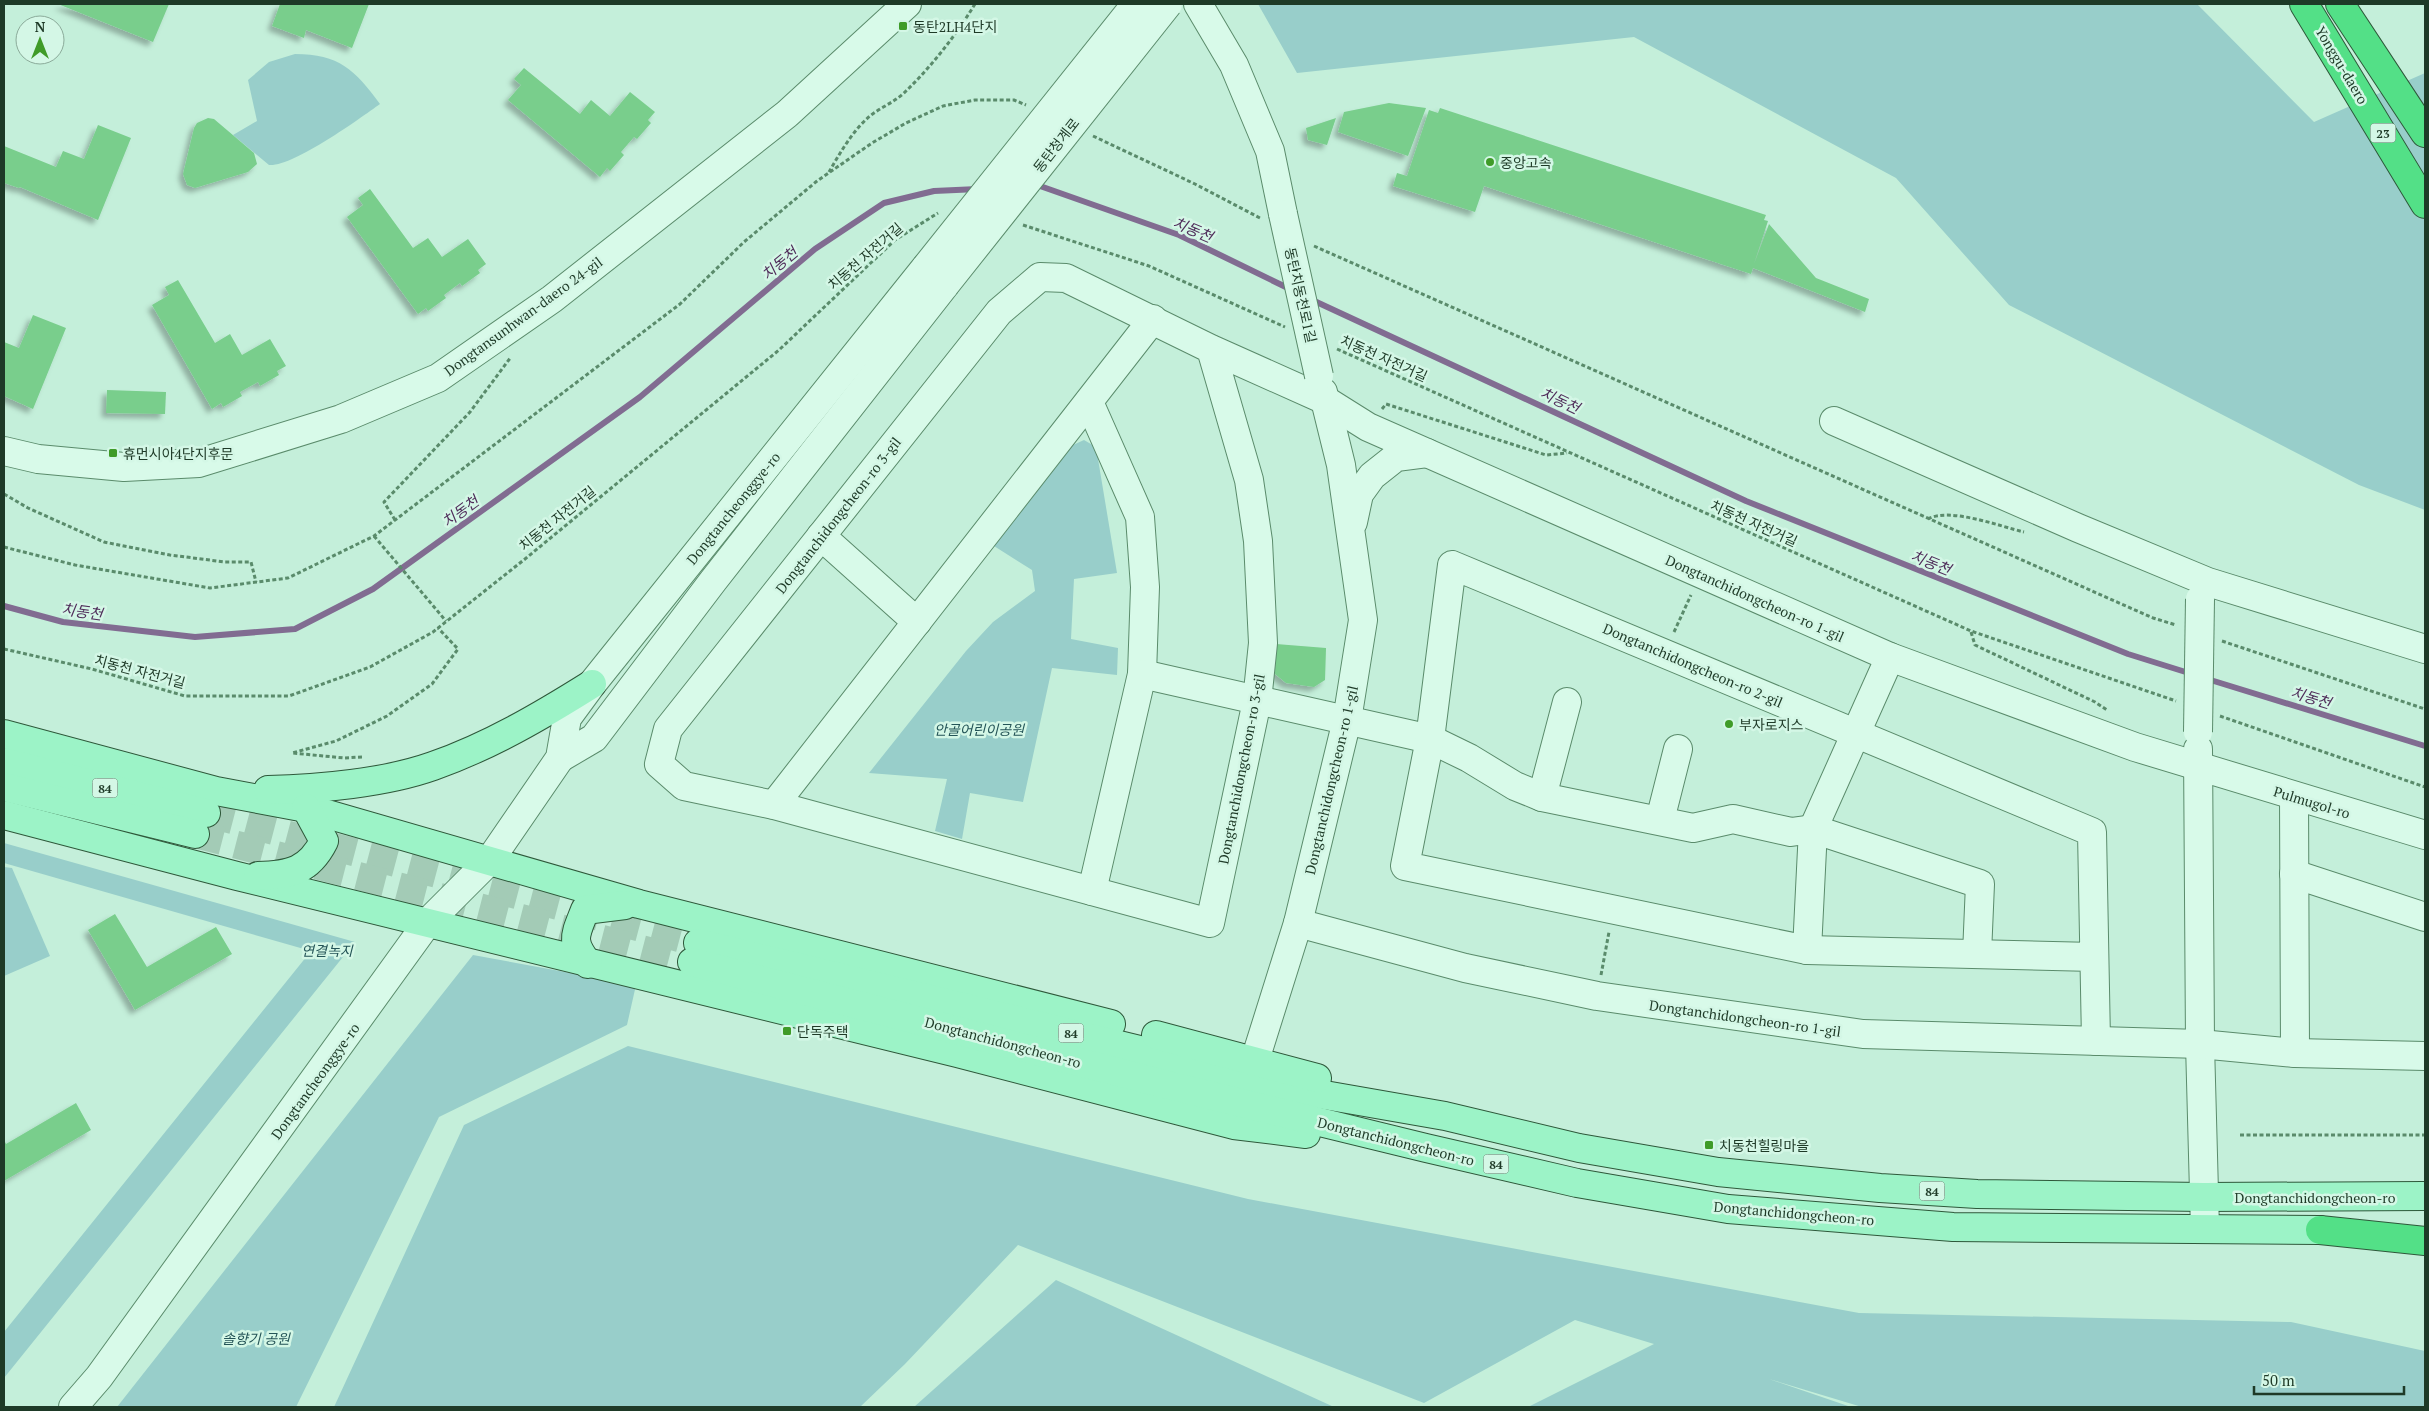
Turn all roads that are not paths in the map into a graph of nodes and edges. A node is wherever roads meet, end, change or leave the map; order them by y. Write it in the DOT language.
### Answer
graph roads {
  1 [pos="907,4"];
  2 [pos="1136,4"];
  3 [pos="1168,4"];
  4 [pos="1198,4"];
  5 [pos="2304,4"];
  6 [pos="2340,4"];
  7 [pos="2425,133"];
  8 [pos="2425,204"];
  9 [pos="936,276"];
  10 [pos="1152,319"];
  11 [pos="1212,349"];
  12 [pos="1322,388"];
  13 [pos="1089,402"];
  14 [pos="1834,421"];
  15 [pos="4,451"];
  16 [pos="1427,453"];
  17 [pos="1351,529"];
  18 [pos="821,536"];
  19 [pos="2201,589"];
  20 [pos="917,622"];
  21 [pos="2425,649"];
  22 [pos="1890,657"];
  23 [pos="1142,674"];
  24 [pos="592,684"];
  25 [pos="1257,701"];
  26 [pos="1568,702"];
  27 [pos="1347,720"];
  28 [pos="1855,733"];
  29 [pos="4,734"];
  30 [pos="1430,739"];
  31 [pos="1678,749"];
  32 [pos="560,758"];
  33 [pos="4,762"];
  34 [pos="2198,766"];
  35 [pos="4,787"];
  36 [pos="2294,796"];
  37 [pos="1542,798"];
  38 [pos="774,805"];
  39 [pos="306,808"];
  40 [pos="206,813"];
  41 [pos="4,815"];
  42 [pos="1660,820"];
  43 [pos="1813,829"];
  44 [pos="2425,835"];
  45 [pos="490,860"];
  46 [pos="2294,874"];
  47 [pos="237,876"];
  48 [pos="1092,891"];
  49 [pos="639,904"];
  50 [pos="2425,917"];
  51 [pos="428,922"];
  52 [pos="1298,923"];
  53 [pos="1807,950"];
  54 [pos="1977,954"];
  55 [pos="2094,957"];
  56 [pos="588,964"];
  57 [pos="2096,1040"];
  58 [pos="2200,1044"];
  59 [pos="2295,1053"];
  60 [pos="2425,1056"];
  61 [pos="1255,1060"];
  62 [pos="1445,1116"];
  63 [pos="1426,1148"];
  64 [pos="2425,1196"];
  65 [pos="2204,1197"];
  66 [pos="2205,1230"];
  67 [pos="2320,1230"];
  68 [pos="2425,1242"];
  69 [pos="74,1407"];
  1 -- 15 [label="street, Dongtansunhwan-daero 24-gil"];
  2 -- 9 [label="street, 동탄청계로, bridge"];
  3 -- 9 [label="street, 동탄청계로, bridge"];
  4 -- 12 [label="street, 동탄치동천로1길, bridge"];
  5 -- 8 [label="highway, Yonggu-daero / 23"];
  6 -- 7 [label="highway, 23"];
  9 -- 24 [label="street, Dongtancheonggye-ro"];
  9 -- 32 [label="street, Dongtancheonggye-ro"];
  10 -- 11 [label="street, Dongtanchidongcheon-ro 3-gil"];
  10 -- 13 [label="street"];
  10 -- 18 [label="street, Dongtanchidongcheon-ro 3-gil"];
  11 -- 12 [label="street, Dongtanchidongcheon-ro 3-gil"];
  11 -- 25 [label="street, Dongtanchidongcheon-ro 3-gil"];
  12 -- 16 [label="street, Dongtanchidongcheon-ro 1-gil"];
  12 -- 17 [label="street, Dongtanchidongcheon-ro 1-gil"];
  13 -- 20 [label="street"];
  13 -- 23 [label="street"];
  14 -- 19 [label="street"];
  16 -- 17 [label="street"];
  16 -- 22 [label="street, Dongtanchidongcheon-ro 1-gil"];
  17 -- 27 [label="street, Dongtanchidongcheon-ro 1-gil"];
  18 -- 20 [label="street"];
  18 -- 38 [label="street, Dongtanchidongcheon-ro 3-gil"];
  19 -- 21 [label="street"];
  19 -- 34 [label="street, bridge"];
  20 -- 38 [label="street"];
  22 -- 28 [label="street"];
  22 -- 34 [label="street, Dongtanchidongcheon-ro 1-gil"];
  23 -- 25 [label="street"];
  23 -- 48 [label="street"];
  24 -- 32 [label="street, Dongtancheonggye-ro"];
  24 -- 40 [label="main road"];
  25 -- 27 [label="street"];
  25 -- 48 [label="street, Dongtanchidongcheon-ro 3-gil"];
  26 -- 37 [label="street"];
  27 -- 30 [label="street"];
  27 -- 52 [label="street, Dongtanchidongcheon-ro 1-gil"];
  28 -- 30 [label="street, Dongtanchidongcheon-ro 2-gil"];
  28 -- 43 [label="street"];
  28 -- 55 [label="street, Dongtanchidongcheon-ro 2-gil"];
  29 -- 40 [label="main road"];
  30 -- 37 [label="street"];
  30 -- 53 [label="street, Dongtanchidongcheon-ro 2-gil"];
  31 -- 42 [label="street"];
  32 -- 45 [label="street, Dongtancheonggye-ro"];
  33 -- 40 [label="main road, 84"];
  34 -- 36 [label="street, Pulmugol-ro"];
  34 -- 58 [label="street"];
  35 -- 40 [label="main road, 84"];
  36 -- 44 [label="street, Pulmugol-ro"];
  36 -- 46 [label="street"];
  37 -- 42 [label="street"];
  38 -- 48 [label="street, Dongtanchidongcheon-ro 3-gil"];
  39 -- 40 [label="main road"];
  39 -- 45 [label="main road"];
  39 -- 47 [label="main road"];
  41 -- 47 [label="main road"];
  42 -- 43 [label="street"];
  43 -- 53 [label="street"];
  43 -- 54 [label="street"];
  45 -- 49 [label="main road"];
  45 -- 51 [label="street, Dongtancheonggye-ro"];
  46 -- 50 [label="street"];
  46 -- 59 [label="street"];
  47 -- 51 [label="main road"];
  49 -- 56 [label="main road"];
  49 -- 61 [label="main road"];
  51 -- 56 [label="main road"];
  51 -- 69 [label="street, Dongtancheonggye-ro"];
  52 -- 57 [label="street, Dongtanchidongcheon-ro 1-gil"];
  52 -- 61 [label="street, Dongtanchidongcheon-ro 1-gil"];
  53 -- 54 [label="street, Dongtanchidongcheon-ro 2-gil"];
  54 -- 55 [label="street, Dongtanchidongcheon-ro 2-gil"];
  55 -- 57 [label="street, Dongtanchidongcheon-ro 2-gil"];
  56 -- 63 [label="main road"];
  57 -- 58 [label="street, Dongtanchidongcheon-ro 1-gil"];
  58 -- 59 [label="street, Dongtanchidongcheon-ro 1-gil"];
  58 -- 65 [label="street"];
  59 -- 60 [label="street, Dongtanchidongcheon-ro 1-gil"];
  61 -- 62 [label="main road"];
  62 -- 63 [label="main road, Dongtanchidongcheon-ro / 84"];
  62 -- 65 [label="main road, Dongtanchidongcheon-ro / 84"];
  63 -- 66 [label="main road, Dongtanchidongcheon-ro / 84"];
  64 -- 65 [label="main road, Dongtanchidongcheon-ro / 84"];
  65 -- 66 [label="street"];
  66 -- 67 [label="main road, Dongtanchidongcheon-ro / 84"];
  67 -- 68 [label="highway"];
}
